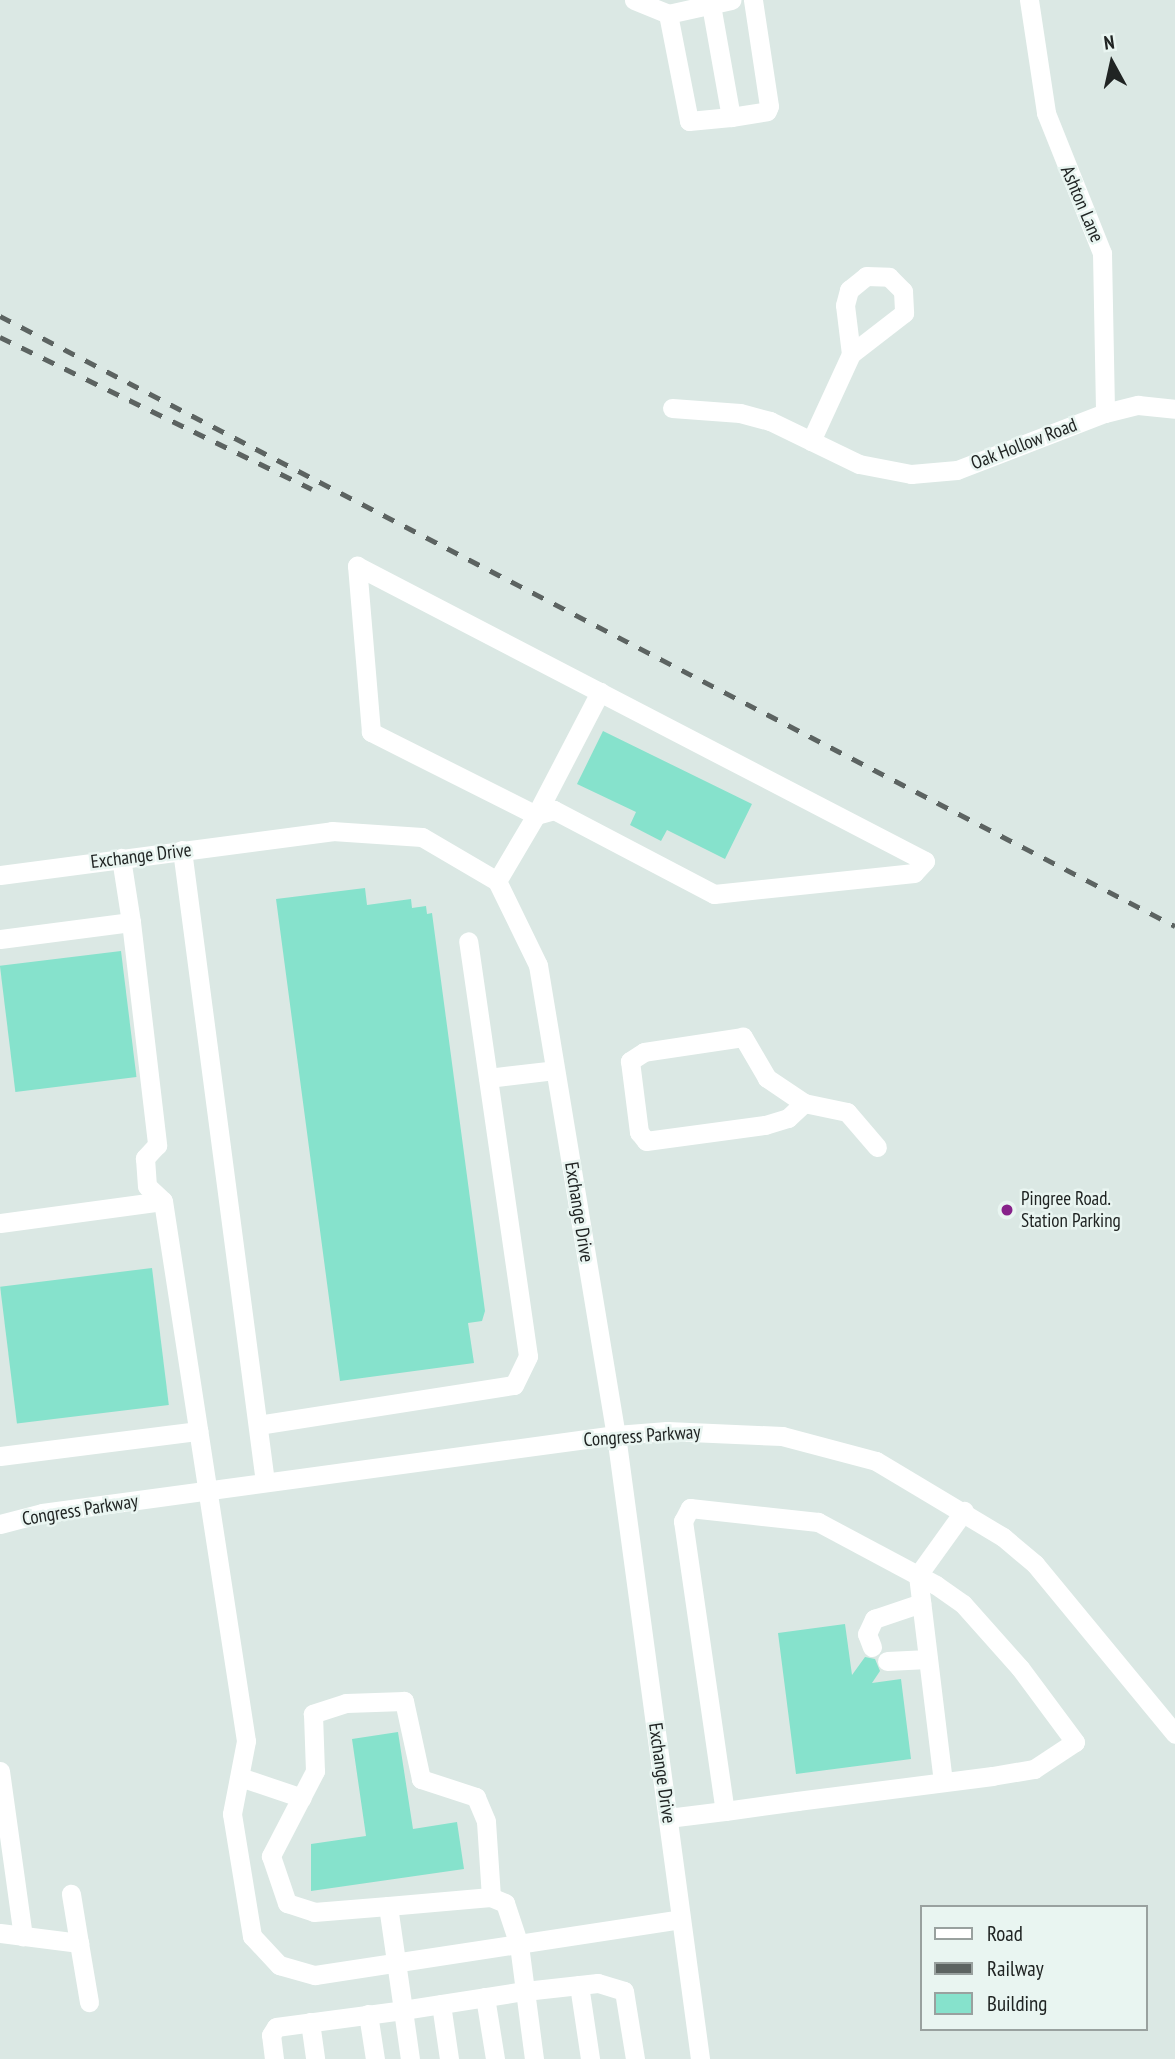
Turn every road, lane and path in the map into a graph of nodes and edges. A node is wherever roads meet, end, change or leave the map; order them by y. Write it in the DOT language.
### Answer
graph roads {
  1 [pos="634,0"];
  2 [pos="731,0"];
  3 [pos="753,0"];
  4 [pos="1029,0"];
  5 [pos="711,5"];
  6 [pos="668,14"];
  7 [pos="731,117"];
  8 [pos="851,354"];
  9 [pos="673,408"];
  10 [pos="1175,409"];
  11 [pos="1105,413"];
  12 [pos="811,441"];
  13 [pos="600,692"];
  14 [pos="536,815"];
  15 [pos="182,850"];
  16 [pos="121,858"];
  17 [pos="0,875"];
  18 [pos="497,881"];
  19 [pos="131,922"];
  20 [pos="0,939"];
  21 [pos="468,941"];
  22 [pos="555,1070"];
  23 [pos="488,1078"];
  24 [pos="804,1103"];
  25 [pos="877,1147"];
  26 [pos="163,1200"];
  27 [pos="0,1223"];
  28 [pos="258,1425"];
  29 [pos="198,1431"];
  30 [pos="616,1435"];
  31 [pos="0,1456"];
  32 [pos="265,1482"];
  33 [pos="205,1490"];
  34 [pos="964,1511"];
  35 [pos="0,1524"];
  36 [pos="918,1575"];
  37 [pos="921,1603"];
  38 [pos="872,1647"];
  39 [pos="928,1659"];
  40 [pos="887,1661"];
  41 [pos="1175,1734"];
  42 [pos="0,1771"];
  43 [pos="240,1777"];
  44 [pos="943,1782"];
  45 [pos="302,1798"];
  46 [pos="725,1811"];
  47 [pos="668,1818"];
  48 [pos="71,1895"];
  49 [pos="491,1897"];
  50 [pos="387,1906"];
  51 [pos="681,1919"];
  52 [pos="0,1933"];
  53 [pos="23,1936"];
  54 [pos="79,1943"];
  55 [pos="519,1945"];
  56 [pos="397,1964"];
  57 [pos="579,1985"];
  58 [pos="525,1991"];
  59 [pos="485,1997"];
  60 [pos="89,2002"];
  61 [pos="441,2004"];
  62 [pos="403,2010"];
  63 [pos="368,2014"];
  64 [pos="310,2022"];
  65 [pos="274,2059"];
  66 [pos="315,2059"];
  67 [pos="375,2059"];
  68 [pos="410,2059"];
  69 [pos="449,2059"];
  70 [pos="495,2059"];
  71 [pos="534,2059"];
  72 [pos="590,2059"];
  73 [pos="635,2059"];
  74 [pos="700,2059"];
  1 -- 6 [label="street"];
  2 -- 5 [label="street"];
  3 -- 7 [label="street"];
  4 -- 11 [label="street, Ashton Lane"];
  5 -- 6 [label="street"];
  5 -- 7 [label="street"];
  6 -- 7 [label="street"];
  8 -- 12 [label="street"];
  9 -- 12 [label="street, Oak Hollow Road"];
  10 -- 11 [label="street, Oak Hollow Road"];
  11 -- 12 [label="street, Oak Hollow Road"];
  13 -- 14 [label="street"];
  13 -- 14 [label="street"];
  13 -- 14 [label="street"];
  14 -- 18 [label="street"];
  15 -- 16 [label="street, Exchange Drive"];
  15 -- 18 [label="street, Exchange Drive"];
  15 -- 28 [label="street"];
  16 -- 17 [label="street, Exchange Drive"];
  16 -- 19 [label="street"];
  18 -- 22 [label="street, Exchange Drive"];
  19 -- 20 [label="street"];
  19 -- 26 [label="street"];
  21 -- 23 [label="street"];
  22 -- 23 [label="street"];
  22 -- 30 [label="street, Exchange Drive"];
  23 -- 28 [label="street"];
  24 -- 24 [label="street"];
  24 -- 25 [label="street"];
  26 -- 27 [label="street"];
  26 -- 29 [label="street"];
  28 -- 32 [label="street"];
  29 -- 31 [label="street"];
  29 -- 33 [label="street"];
  30 -- 32 [label="street, Congress Parkway"];
  30 -- 34 [label="street, Congress Parkway"];
  30 -- 47 [label="street, Exchange Drive"];
  32 -- 33 [label="street, Congress Parkway"];
  33 -- 35 [label="street, Congress Parkway"];
  33 -- 43 [label="street"];
  34 -- 36 [label="street"];
  34 -- 41 [label="street, Congress Parkway"];
  36 -- 37 [label="street"];
  36 -- 44 [label="street"];
  36 -- 46 [label="street"];
  37 -- 38 [label="street"];
  37 -- 39 [label="street"];
  39 -- 40 [label="street"];
  39 -- 44 [label="street"];
  42 -- 53 [label="street"];
  43 -- 45 [label="street"];
  43 -- 56 [label="street"];
  44 -- 46 [label="street"];
  45 -- 49 [label="street"];
  45 -- 50 [label="street"];
  46 -- 47 [label="street"];
  47 -- 51 [label="street, Exchange Drive"];
  48 -- 54 [label="street"];
  49 -- 50 [label="street"];
  49 -- 55 [label="street"];
  50 -- 56 [label="street"];
  51 -- 55 [label="street"];
  51 -- 74 [label="street, Exchange Drive"];
  52 -- 53 [label="street"];
  53 -- 54 [label="street"];
  54 -- 60 [label="street"];
  55 -- 56 [label="street"];
  55 -- 58 [label="street"];
  56 -- 62 [label="street"];
  57 -- 58 [label="street"];
  57 -- 72 [label="street"];
  57 -- 73 [label="street"];
  58 -- 59 [label="street"];
  58 -- 71 [label="street"];
  59 -- 61 [label="street"];
  59 -- 70 [label="street"];
  61 -- 62 [label="street"];
  61 -- 69 [label="street"];
  62 -- 63 [label="street"];
  62 -- 68 [label="street"];
  63 -- 64 [label="street"];
  63 -- 67 [label="street"];
  64 -- 65 [label="street"];
  64 -- 66 [label="street"];
}
